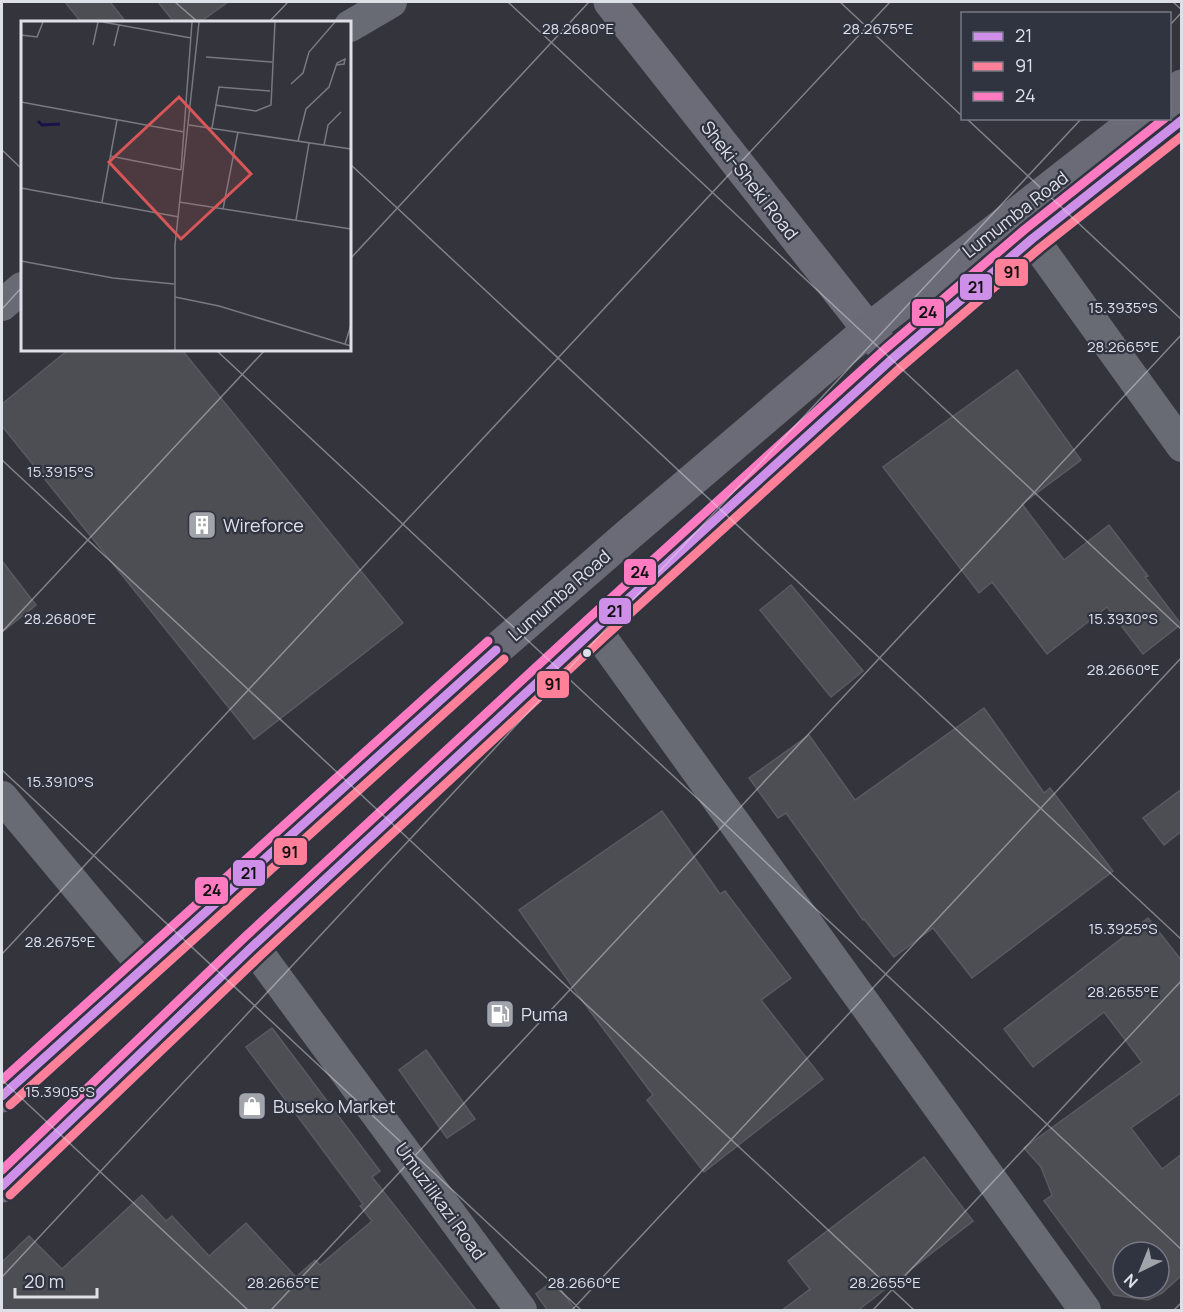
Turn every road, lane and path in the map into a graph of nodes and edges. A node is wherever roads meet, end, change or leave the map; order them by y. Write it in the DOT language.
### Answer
graph roads {
  1 [pos="391,2"];
  2 [pos="610,2"];
  3 [pos="351,25"];
  4 [pos="1137,120"];
  5 [pos="1182,120"];
  6 [pos="1023,227"];
  7 [pos="21,289"];
  8 [pos="2,305"];
  9 [pos="868,330"];
  10 [pos="892,358"];
  11 [pos="1182,446"];
  12 [pos="595,629"];
  13 [pos="2,797"];
  14 [pos="253,946"];
  15 [pos="144,967"];
  16 [pos="2,1096"];
  17 [pos="2,1186"];
  18 [pos="521,1311"];
  19 [pos="1086,1311"];
  1 -- 3 [label="street"];
  2 -- 9 [label="street, Sheki-Sheki Road"];
  4 -- 6 [label="main road, Lumumba Road"];
  5 -- 6 [label="main road, Lumumba Road"];
  6 -- 9 [label="main road, Lumumba Road"];
  6 -- 10 [label="main road, Lumumba Road"];
  6 -- 11 [label="street"];
  7 -- 8 [label="street"];
  9 -- 10 [label="street, Sheki-Sheki Road"];
  9 -- 15 [label="main road, Lumumba Road"];
  10 -- 12 [label="main road, Lumumba Road"];
  12 -- 14 [label="main road, Lumumba Road"];
  12 -- 19 [label="street"];
  13 -- 15 [label="street"];
  14 -- 17 [label="main road, Lumumba Road"];
  14 -- 18 [label="street, Umuzilikazi Road"];
  15 -- 16 [label="main road, Lumumba Road"];
}
